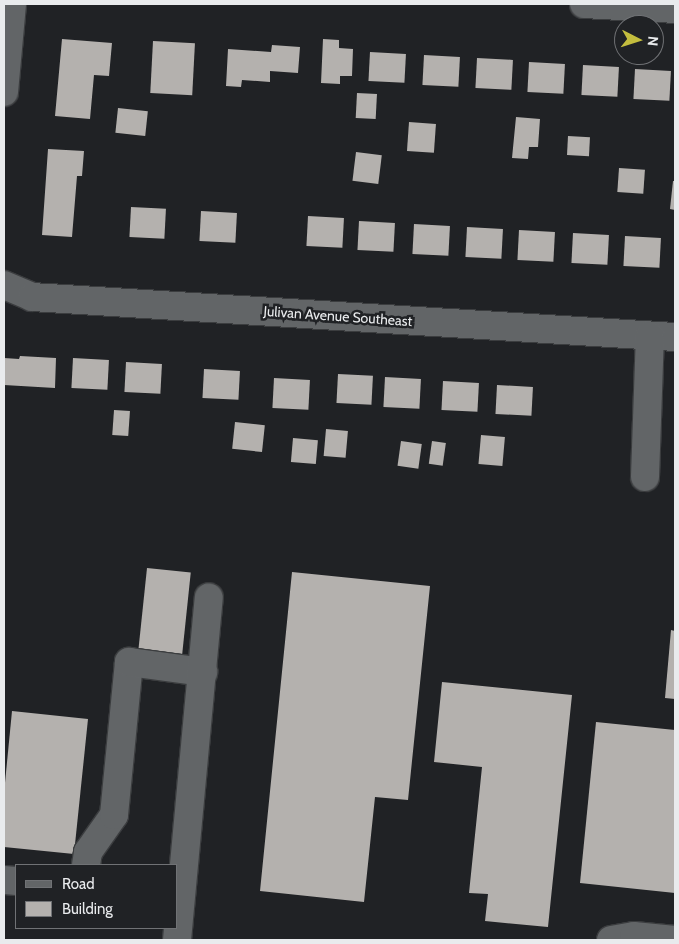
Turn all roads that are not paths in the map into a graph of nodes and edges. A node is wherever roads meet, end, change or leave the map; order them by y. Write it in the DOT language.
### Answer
graph roads {
  1 [pos="12,4"];
  2 [pos="584,4"];
  3 [pos="675,9"];
  4 [pos="4,92"];
  5 [pos="4,285"];
  6 [pos="663,336"];
  7 [pos="645,477"];
  8 [pos="209,597"];
  9 [pos="203,672"];
  10 [pos="86,864"];
  11 [pos="177,940"];
  12 [pos="611,940"];
  13 [pos="675,940"];
  1 -- 4 [label="street"];
  2 -- 3 [label="street"];
  5 -- 6 [label="street, Julivan Avenue Southeast"];
  6 -- 7 [label="street"];
  8 -- 9 [label="street"];
  9 -- 10 [label="street"];
  9 -- 11 [label="street"];
  12 -- 13 [label="street"];
}
